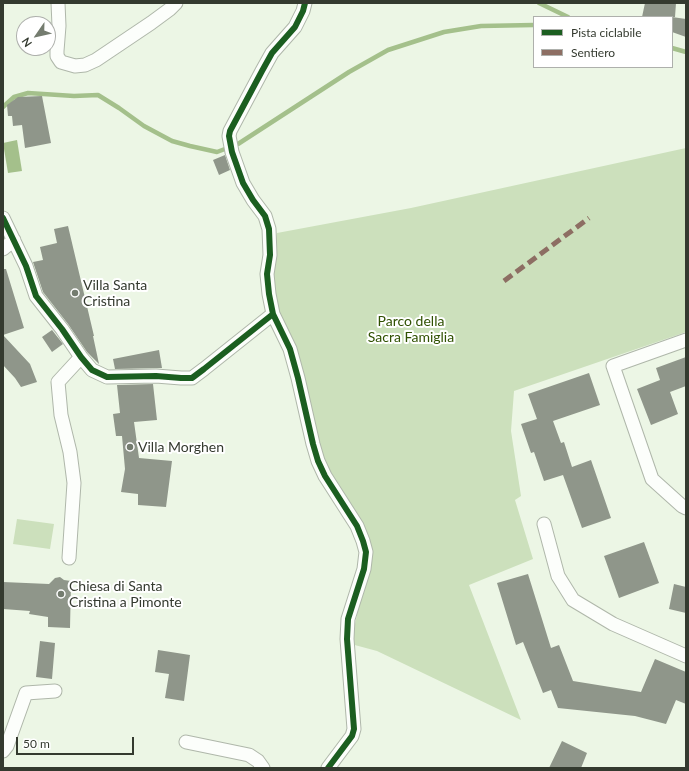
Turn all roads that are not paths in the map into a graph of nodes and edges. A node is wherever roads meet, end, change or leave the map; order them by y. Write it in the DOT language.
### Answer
graph roads {
  1 [pos="58,3"];
  2 [pos="176,3"];
  3 [pos="305,3"];
  4 [pos="3,218"];
  5 [pos="14,240"];
  6 [pos="3,250"];
  7 [pos="273,314"];
  8 [pos="686,340"];
  9 [pos="80,357"];
  10 [pos="686,508"];
  11 [pos="544,524"];
  12 [pos="69,558"];
  13 [pos="686,656"];
  14 [pos="55,691"];
  15 [pos="186,742"];
  16 [pos="3,751"];
  17 [pos="263,768"];
  18 [pos="328,768"];
  1 -- 2 [label="street"];
  3 -- 7 [label="street"];
  4 -- 5 [label="street"];
  5 -- 6 [label="street"];
  5 -- 9 [label="street"];
  7 -- 9 [label="street"];
  7 -- 18 [label="street"];
  8 -- 10 [label="street"];
  9 -- 12 [label="street"];
  11 -- 13 [label="street"];
  14 -- 16 [label="street"];
  15 -- 17 [label="street"];
}
